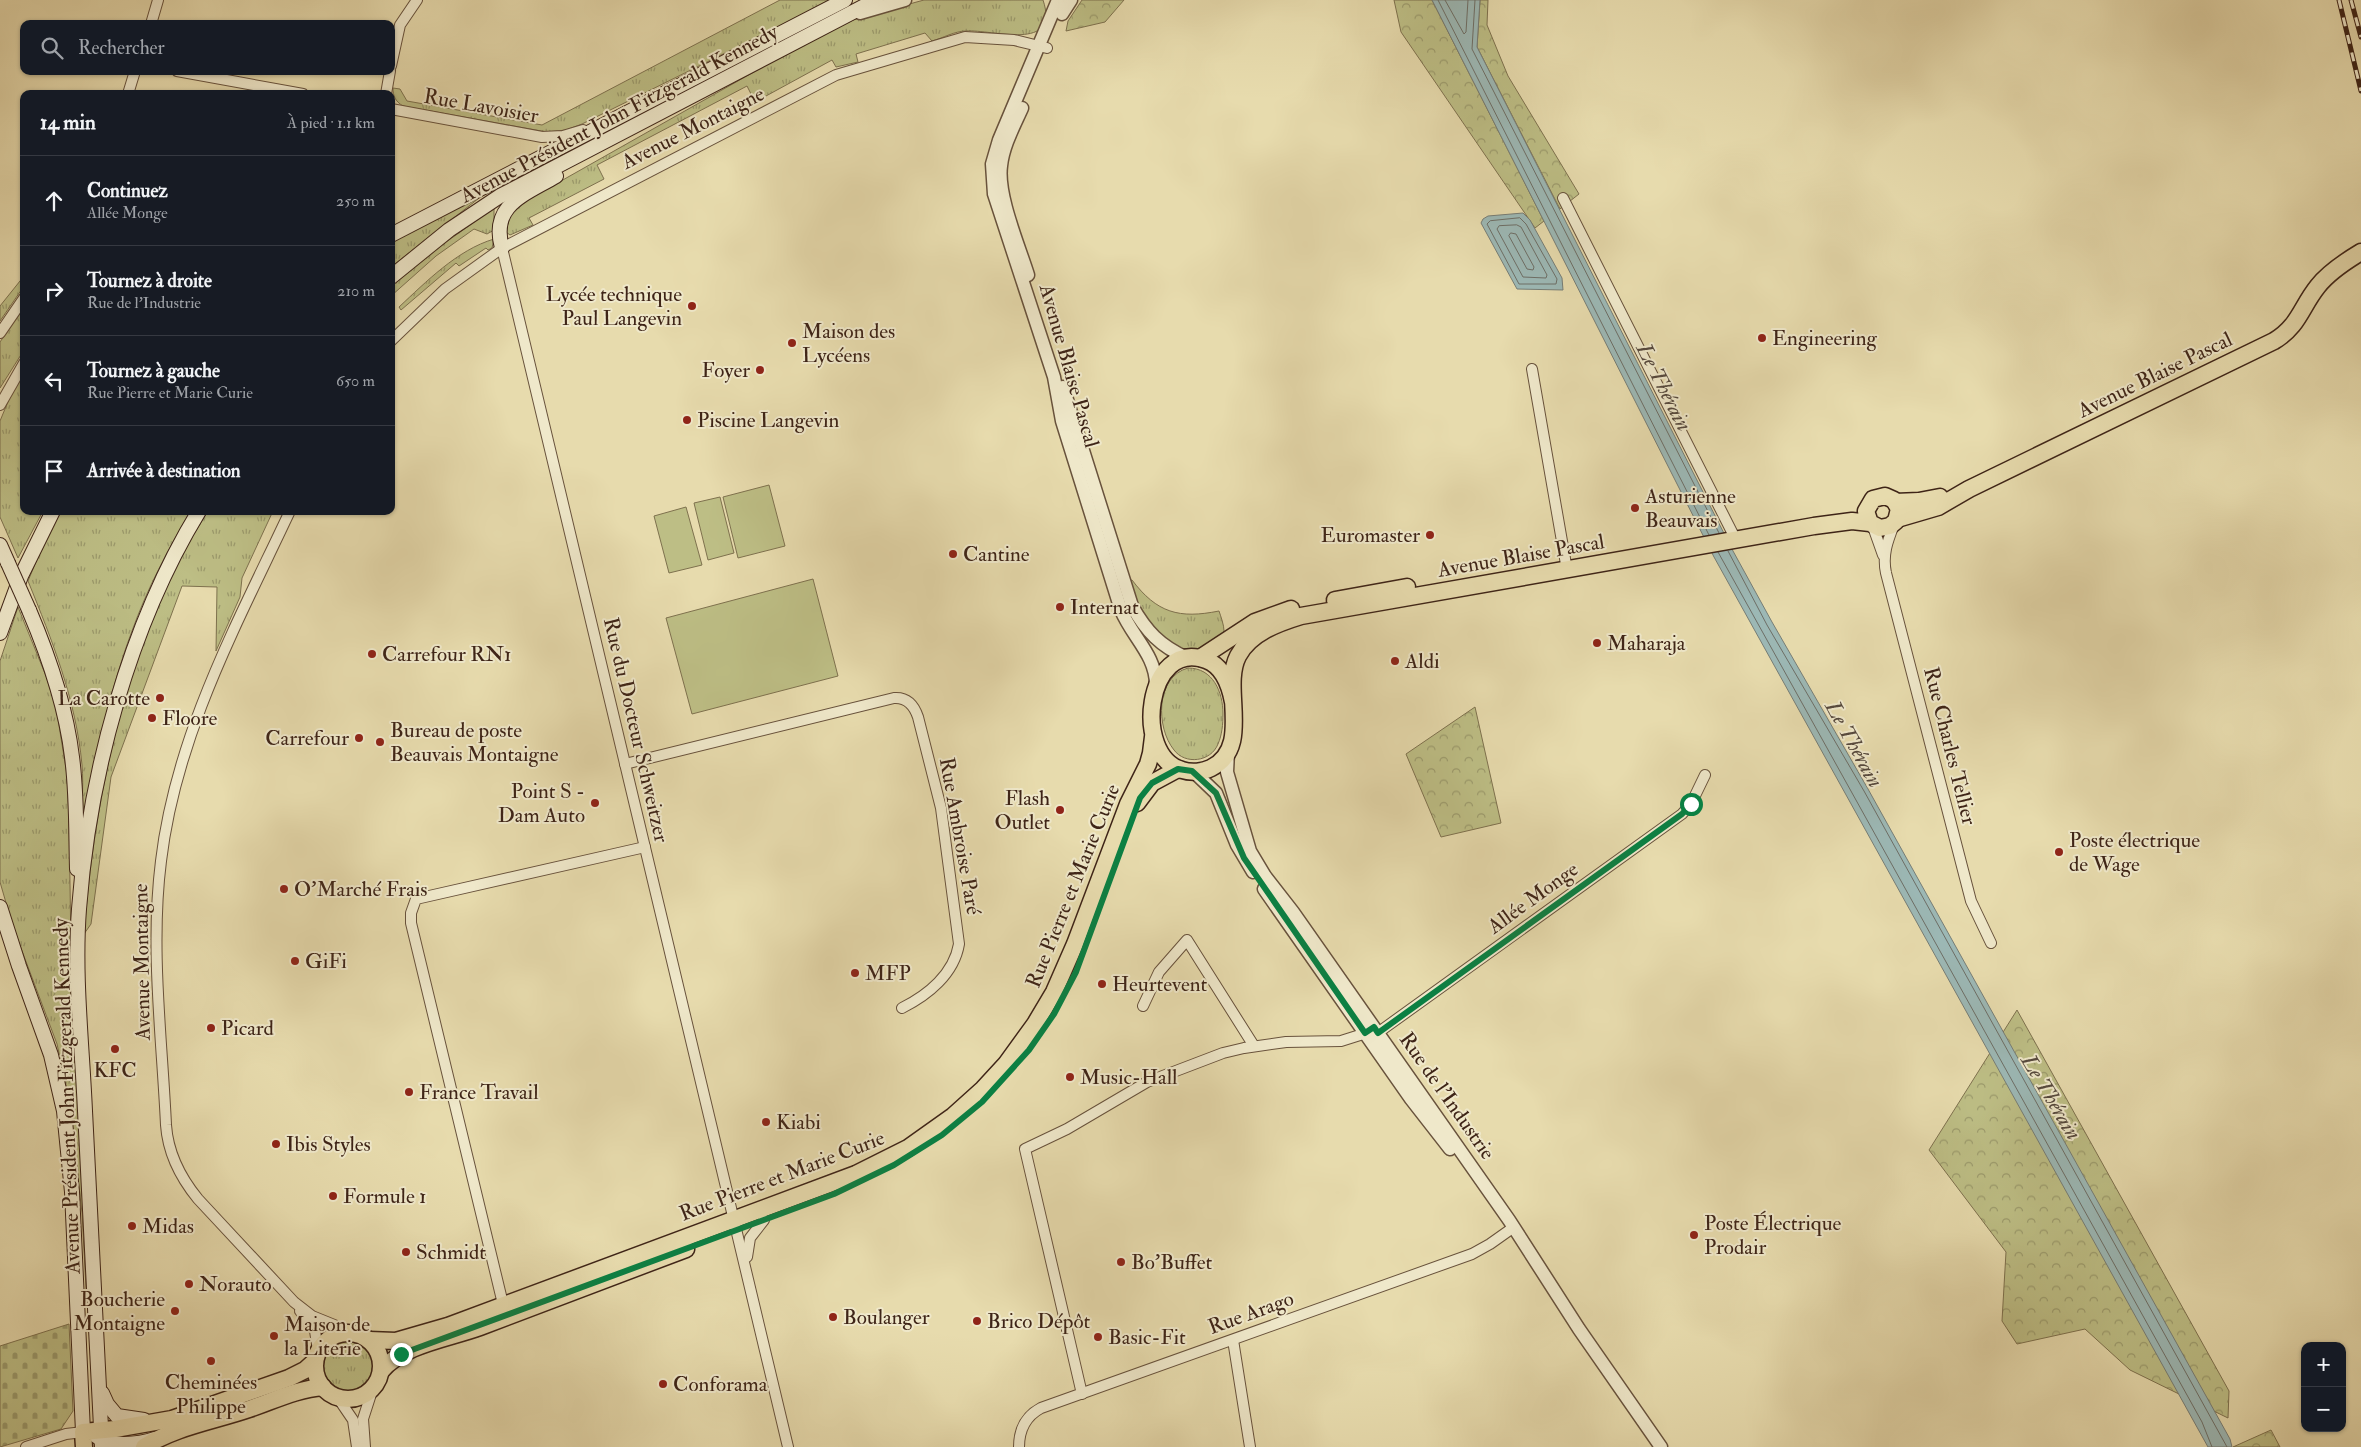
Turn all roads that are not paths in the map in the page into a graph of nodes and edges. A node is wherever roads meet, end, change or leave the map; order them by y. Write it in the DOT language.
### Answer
graph roads {
  1 [pos="158,0"];
  2 [pos="417,0"];
  3 [pos="876,0"];
  4 [pos="905,0"];
  5 [pos="1067,0"];
  6 [pos="1071,0"];
  7 [pos="844,1"];
  8 [pos="1056,6"];
  9 [pos="152,20"];
  10 [pos="828,25"];
  11 [pos="1043,47"];
  12 [pos="395,48"];
  13 [pos="134,75"];
  14 [pos="199,75"];
  15 [pos="389,75"];
  16 [pos="129,90"];
  17 [pos="281,90"];
  18 [pos="387,90"];
  19 [pos="395,110"];
  20 [pos="622,116"];
  21 [pos="653,116"];
  22 [pos="1563,198"];
  23 [pos="395,233"];
  24 [pos="502,248"];
  25 [pos="2361,252"];
  26 [pos="2361,260"];
  27 [pos="2335,270"];
  28 [pos="395,274"];
  29 [pos="20,304"];
  30 [pos="0,333"];
  31 [pos="395,337"];
  32 [pos="1532,369"];
  33 [pos="20,370"];
  34 [pos="0,405"];
  35 [pos="1969,489"];
  36 [pos="1895,502"];
  37 [pos="1868,504"];
  38 [pos="51,515"];
  39 [pos="197,515"];
  40 [pos="288,515"];
  41 [pos="1896,521"];
  42 [pos="1871,524"];
  43 [pos="1732,535"];
  44 [pos="0,545"];
  45 [pos="1884,556"];
  46 [pos="1566,564"];
  47 [pos="0,634"];
  48 [pos="1193,658"];
  49 [pos="1156,686"];
  50 [pos="1233,702"];
  51 [pos="1153,730"];
  52 [pos="1228,752"];
  53 [pos="625,764"];
  54 [pos="1185,770"];
  55 [pos="1705,775"];
  56 [pos="645,847"];
  57 [pos="0,907"];
  58 [pos="0,926"];
  59 [pos="78,930"];
  60 [pos="1991,943"];
  61 [pos="18,966"];
  62 [pos="1143,1006"];
  63 [pos="902,1008"];
  64 [pos="1371,1033"];
  65 [pos="1254,1046"];
  66 [pos="764,1220"];
  67 [pos="735,1225"];
  68 [pos="1511,1229"];
  69 [pos="749,1283"];
  70 [pos="294,1302"];
  71 [pos="508,1309"];
  72 [pos="362,1336"];
  73 [pos="1233,1340"];
  74 [pos="316,1355"];
  75 [pos="381,1371"];
  76 [pos="99,1382"];
  77 [pos="322,1387"];
  78 [pos="373,1388"];
  79 [pos="1082,1394"];
  80 [pos="338,1398"];
  81 [pos="182,1416"];
  82 [pos="92,1436"];
  83 [pos="166,1436"];
  84 [pos="26,1447"];
  85 [pos="144,1447"];
  86 [pos="357,1447"];
  87 [pos="365,1447"];
  88 [pos="788,1447"];
  89 [pos="1019,1447"];
  90 [pos="1250,1447"];
  91 [pos="1661,1447"];
  1 -- 9 [label="street"];
  2 -- 12 [label="street"];
  3 -- 10 [label="main road, Avenue Président John Fitzgerald Kennedy"];
  4 -- 10 [label="street"];
  5 -- 8 [label="street, Avenue Blaise Pascal"];
  6 -- 8 [label="street"];
  7 -- 20 [label="main road, Avenue Président John Fitzgerald Kennedy"];
  8 -- 11 [label="street, Avenue Blaise Pascal"];
  10 -- 21 [label="main road, Avenue Président John Fitzgerald Kennedy"];
  11 -- 24 [label="street, Avenue Montaigne"];
  11 -- 48 [label="street, Avenue Blaise Pascal"];
  11 -- 49 [label="street, Avenue Blaise Pascal"];
  13 -- 16 [label="street"];
  14 -- 17 [label="street"];
  15 -- 18 [label="street"];
  19 -- 20 [label="street, Rue Lavoisier"];
  20 -- 23 [label="main road, Avenue Président John Fitzgerald Kennedy"];
  21 -- 24 [label="main road"];
  21 -- 28 [label="main road, Avenue Président John Fitzgerald Kennedy"];
  22 -- 43 [label="street"];
  24 -- 31 [label="street, Avenue Montaigne"];
  24 -- 53 [label="street, Rue du Docteur Schweitzer"];
  25 -- 27 [label="main road, Avenue Blaise Pascal"];
  26 -- 27 [label="main road, Avenue Blaise Pascal"];
  27 -- 35 [label="main road, Avenue Blaise Pascal"];
  29 -- 30 [label="street"];
  32 -- 46 [label="street"];
  33 -- 34 [label="street"];
  35 -- 36 [label="main road, Avenue Blaise Pascal"];
  35 -- 41 [label="main road, Avenue Blaise Pascal"];
  36 -- 37 [label="main road, Avenue Blaise Pascal"];
  36 -- 41 [label="main road"];
  37 -- 42 [label="main road"];
  37 -- 43 [label="main road, Avenue Blaise Pascal"];
  38 -- 47 [label="main road"];
  39 -- 59 [label="main road, Avenue Président John Fitzgerald Kennedy"];
  40 -- 70 [label="street, Avenue Montaigne"];
  41 -- 42 [label="main road, Avenue Blaise Pascal"];
  41 -- 45 [label="street, Rue Charles Tellier"];
  42 -- 43 [label="main road, Avenue Blaise Pascal"];
  42 -- 45 [label="street, Rue Charles Tellier"];
  43 -- 46 [label="main road, Avenue Blaise Pascal"];
  44 -- 59 [label="main road, bridge"];
  45 -- 60 [label="street, Rue Charles Tellier"];
  46 -- 48 [label="main road, Avenue Blaise Pascal"];
  46 -- 50 [label="main road, Avenue Blaise Pascal"];
  48 -- 49 [label="main road, Avenue Blaise Pascal"];
  48 -- 50 [label="main road, Avenue Blaise Pascal"];
  49 -- 51 [label="main road, Avenue Blaise Pascal"];
  50 -- 52 [label="main road, Avenue Blaise Pascal"];
  51 -- 54 [label="main road, Avenue Blaise Pascal"];
  51 -- 67 [label="main road, Rue Pierre et Marie Curie"];
  52 -- 54 [label="main road"];
  52 -- 64 [label="street, Rue de l'Industrie"];
  53 -- 56 [label="street, Rue du Docteur Schweitzer"];
  53 -- 63 [label="street, Rue Ambroise Paré"];
  54 -- 64 [label="street, Rue de l'Industrie"];
  54 -- 66 [label="main road, Rue Pierre et Marie Curie"];
  55 -- 64 [label="street, Allée Monge"];
  56 -- 67 [label="street, Rue du Docteur Schweitzer"];
  56 -- 71 [label="street"];
  57 -- 61 [label="main road, Avenue Président John Fitzgerald Kennedy"];
  58 -- 61 [label="main road"];
  59 -- 76 [label="main road, Avenue Président John Fitzgerald Kennedy"];
  61 -- 82 [label="main road, Avenue Président John Fitzgerald Kennedy"];
  62 -- 65 [label="street"];
  64 -- 65 [label="street, Allée Monge"];
  64 -- 68 [label="street, Rue de l'Industrie"];
  65 -- 79 [label="street, Allée Monge"];
  66 -- 67 [label="main road, Rue Pierre et Marie Curie"];
  66 -- 69 [label="street"];
  67 -- 69 [label="street, Rue du Docteur Schweitzer"];
  67 -- 71 [label="main road, Rue Pierre et Marie Curie"];
  68 -- 73 [label="street, Rue Arago"];
  68 -- 91 [label="street, Rue de l'Industrie"];
  69 -- 88 [label="street"];
  70 -- 72 [label="street, Avenue Montaigne"];
  70 -- 74 [label="street, Avenue Montaigne"];
  71 -- 72 [label="main road, Rue Pierre et Marie Curie"];
  71 -- 75 [label="main road, Rue Pierre et Marie Curie"];
  72 -- 74 [label="main road"];
  72 -- 75 [label="main road"];
  73 -- 79 [label="street, Rue Arago"];
  73 -- 90 [label="street"];
  74 -- 77 [label="main road"];
  74 -- 81 [label="main road"];
  75 -- 78 [label="main road"];
  76 -- 81 [label="main road"];
  76 -- 82 [label="main road, Avenue Président John Fitzgerald Kennedy"];
  77 -- 80 [label="main road"];
  77 -- 83 [label="main road"];
  78 -- 80 [label="main road"];
  78 -- 87 [label="street"];
  79 -- 89 [label="street, Rue Arago"];
  80 -- 86 [label="street"];
  81 -- 82 [label="main road"];
  82 -- 83 [label="main road"];
  82 -- 84 [label="street"];
  83 -- 85 [label="main road"];
}
